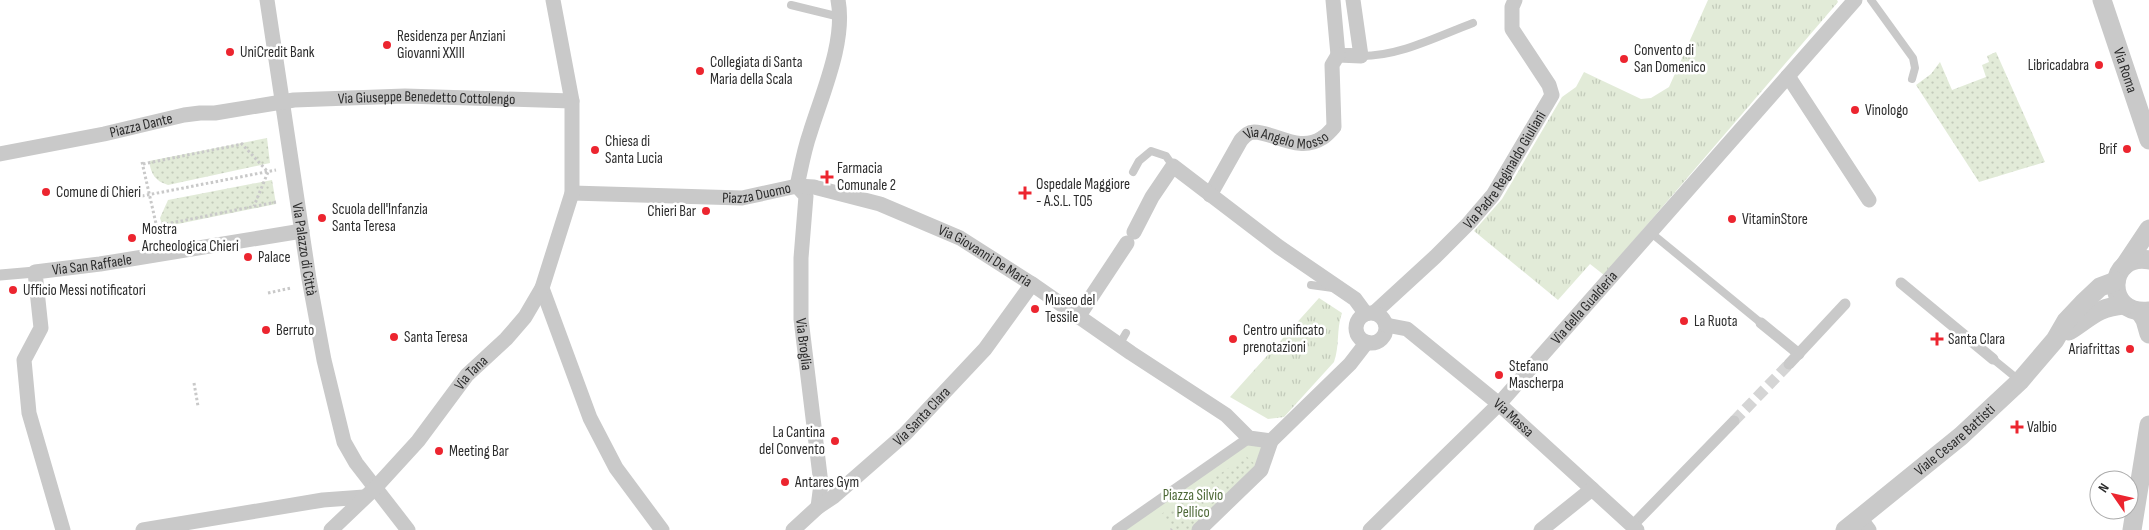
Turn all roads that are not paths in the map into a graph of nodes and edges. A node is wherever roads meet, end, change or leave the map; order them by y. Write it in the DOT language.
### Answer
graph roads {
  1 [pos="267,0"];
  2 [pos="553,0"];
  3 [pos="838,0"];
  4 [pos="1333,0"];
  5 [pos="1353,0"];
  6 [pos="1515,0"];
  7 [pos="1855,0"];
  8 [pos="1871,0"];
  9 [pos="2102,0"];
  10 [pos="791,4"];
  11 [pos="842,17"];
  12 [pos="1473,24"];
  13 [pos="1361,56"];
  14 [pos="1335,60"];
  15 [pos="1788,76"];
  16 [pos="1912,79"];
  17 [pos="572,101"];
  18 [pos="283,102"];
  19 [pos="2149,140"];
  20 [pos="0,154"];
  21 [pos="1173,166"];
  22 [pos="1133,172"];
  23 [pos="797,186"];
  24 [pos="572,193"];
  25 [pos="1210,195"];
  26 [pos="1870,200"];
  27 [pos="2149,229"];
  28 [pos="302,232"];
  29 [pos="1650,232"];
  30 [pos="2149,260"];
  31 [pos="35,272"];
  32 [pos="2121,273"];
  33 [pos="0,275"];
  34 [pos="1032,284"];
  35 [pos="1901,284"];
  36 [pos="1311,285"];
  37 [pos="542,288"];
  38 [pos="1342,290"];
  39 [pos="1845,304"];
  40 [pos="2138,310"];
  41 [pos="1370,313"];
  42 [pos="1078,316"];
  43 [pos="1760,324"];
  44 [pos="1386,325"];
  45 [pos="2149,334"];
  46 [pos="2055,340"];
  47 [pos="1366,342"];
  48 [pos="1799,354"];
  49 [pos="1993,359"];
  50 [pos="1789,364"];
  51 [pos="2020,381"];
  52 [pos="1499,404"];
  53 [pos="1734,421"];
  54 [pos="2149,425"];
  55 [pos="1250,438"];
  56 [pos="1272,441"];
  57 [pos="1592,489"];
  58 [pos="370,492"];
  59 [pos="818,506"];
  60 [pos="1865,524"];
  61 [pos="1634,528"];
  62 [pos="63,530"];
  63 [pos="143,530"];
  64 [pos="331,530"];
  65 [pos="408,530"];
  66 [pos="662,530"];
  67 [pos="793,530"];
  68 [pos="1117,530"];
  69 [pos="1199,530"];
  70 [pos="1370,530"];
  71 [pos="1541,530"];
  72 [pos="1845,530"];
  73 [pos="2132,530"];
  1 -- 18 [label="street, Via Palazzo di Città"];
  2 -- 17 [label="street, Via Tana"];
  3 -- 11 [label="street, Piazza Duomo"];
  4 -- 14 [label="street"];
  5 -- 13 [label="street"];
  6 -- 41 [label="street, Via Padre Reginaldo Giuliani"];
  7 -- 15 [label="street, Via della Gualderia"];
  8 -- 16 [label="lane"];
  9 -- 19 [label="street, Via Roma"];
  10 -- 11 [label="lane"];
  11 -- 23 [label="street, Piazza Duomo"];
  12 -- 13 [label="lane"];
  13 -- 14 [label="street"];
  14 -- 25 [label="street, Via Angelo Mosso"];
  15 -- 26 [label="street"];
  15 -- 29 [label="street, Via della Gualderia"];
  17 -- 18 [label="street, Via Giuseppe Benedetto Cottolengo"];
  17 -- 24 [label="street, Via Tana"];
  18 -- 20 [label="street, Piazza Dante"];
  18 -- 28 [label="street, Via Palazzo di Città"];
  21 -- 22 [label="lane"];
  21 -- 25 [label="street"];
  21 -- 42 [label="street"];
  23 -- 24 [label="street, Piazza Duomo"];
  23 -- 34 [label="street, Via Giovanni De Maria"];
  23 -- 59 [label="street, Via Broglia"];
  24 -- 37 [label="street, Via Tana"];
  25 -- 38 [label="street"];
  27 -- 32 [label="street"];
  28 -- 31 [label="street, Via San Raffaele"];
  28 -- 58 [label="street, Via Palazzo di Città"];
  29 -- 43 [label="lane"];
  29 -- 52 [label="street, Via della Gualderia"];
  30 -- 32 [label="street"];
  31 -- 33 [label="street, Via San Raffaele"];
  31 -- 62 [label="street"];
  32 -- 40 [label="street"];
  32 -- 46 [label="street, Viale Cesare Battisti"];
  34 -- 42 [label="street, Via Giovanni De Maria"];
  34 -- 59 [label="street, Via Santa Clara"];
  35 -- 49 [label="street"];
  36 -- 38 [label="lane"];
  37 -- 58 [label="street, Via Tana"];
  37 -- 66 [label="street"];
  38 -- 41 [label="street"];
  39 -- 48 [label="street"];
  40 -- 45 [label="street"];
  40 -- 46 [label="street, Viale Cesare Battisti"];
  41 -- 44 [label="street"];
  41 -- 47 [label="street"];
  42 -- 55 [label="street, Via Giovanni De Maria"];
  43 -- 48 [label="street"];
  44 -- 47 [label="street"];
  44 -- 52 [label="street, Via Massa"];
  46 -- 51 [label="street, Viale Cesare Battisti"];
  47 -- 56 [label="street"];
  48 -- 50 [label="street"];
  49 -- 51 [label="lane"];
  51 -- 60 [label="street, Viale Cesare Battisti"];
  52 -- 57 [label="street, Via Massa"];
  52 -- 70 [label="street, Via della Gualderia"];
  53 -- 61 [label="street, Via Massa"];
  54 -- 73 [label="street"];
  55 -- 56 [label="street"];
  55 -- 68 [label="street"];
  56 -- 69 [label="street"];
  57 -- 61 [label="street, Via Massa"];
  57 -- 71 [label="street"];
  58 -- 63 [label="street"];
  58 -- 64 [label="street, Via Tana"];
  58 -- 65 [label="street, Via Palazzo di Città"];
  59 -- 67 [label="street, Via Santa Clara"];
  60 -- 72 [label="street, Viale Cesare Battisti"];
}
